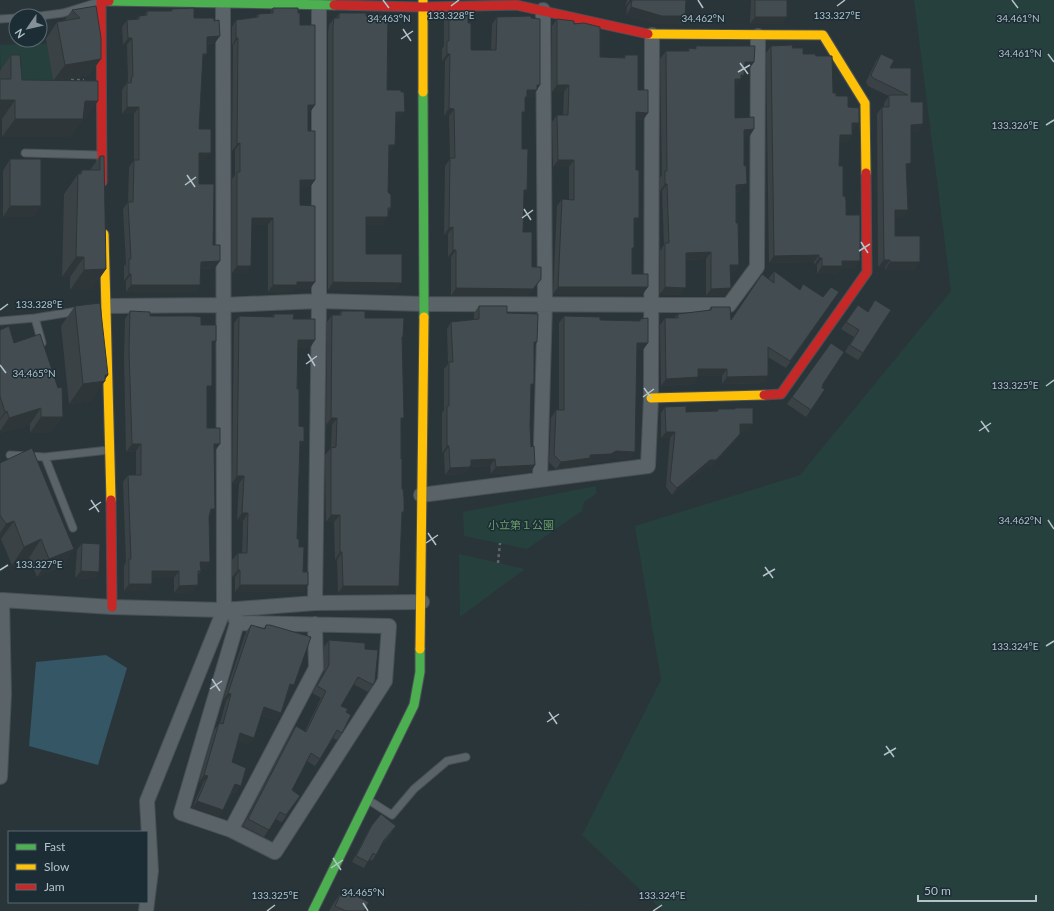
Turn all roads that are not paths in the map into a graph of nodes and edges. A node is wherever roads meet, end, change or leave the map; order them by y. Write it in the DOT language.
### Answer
graph roads {
  1 [pos="101,1"];
  2 [pos="223,2"];
  3 [pos="423,4"];
  4 [pos="319,5"];
  5 [pos="543,10"];
  6 [pos="48,15"];
  7 [pos="652,35"];
  8 [pos="758,36"];
  9 [pos="25,153"];
  10 [pos="100,155"];
  11 [pos="102,195"];
  12 [pos="104,226"];
  13 [pos="319,301"];
  14 [pos="545,303"];
  15 [pos="424,304"];
  16 [pos="650,304"];
  17 [pos="223,305"];
  18 [pos="104,306"];
  19 [pos="86,310"];
  20 [pos="34,318"];
  21 [pos="0,322"];
  22 [pos="43,348"];
  23 [pos="651,398"];
  24 [pos="111,450"];
  25 [pos="10,455"];
  26 [pos="45,457"];
  27 [pos="540,479"];
  28 [pos="421,495"];
  29 [pos="73,528"];
  30 [pos="1,597"];
  31 [pos="422,602"];
  32 [pos="315,603"];
  33 [pos="112,607"];
  34 [pos="228,609"];
  35 [pos="237,623"];
  36 [pos="315,624"];
  37 [pos="466,757"];
  38 [pos="0,777"];
  39 [pos="368,799"];
  40 [pos="231,830"];
  41 [pos="148,895"];
  42 [pos="313,911"];
  1 -- 2 [label="street"];
  1 -- 6 [label="lane"];
  1 -- 10 [label="street"];
  2 -- 4 [label="street"];
  2 -- 17 [label="street"];
  3 -- 4 [label="street"];
  3 -- 5 [label="street"];
  3 -- 15 [label="street"];
  4 -- 13 [label="street"];
  5 -- 7 [label="street"];
  5 -- 14 [label="street"];
  7 -- 8 [label="street"];
  7 -- 16 [label="street"];
  8 -- 16 [label="street"];
  8 -- 23 [label="street"];
  9 -- 10 [label="lane"];
  10 -- 11 [label="street"];
  12 -- 18 [label="street"];
  13 -- 15 [label="street"];
  13 -- 17 [label="street"];
  13 -- 32 [label="street"];
  14 -- 15 [label="street"];
  14 -- 16 [label="street"];
  14 -- 27 [label="street"];
  15 -- 28 [label="street"];
  16 -- 23 [label="street"];
  17 -- 18 [label="street"];
  17 -- 34 [label="street"];
  18 -- 24 [label="street"];
  19 -- 20 [label="lane"];
  20 -- 21 [label="lane"];
  20 -- 22 [label="lane"];
  23 -- 27 [label="street"];
  24 -- 26 [label="lane"];
  24 -- 33 [label="street"];
  25 -- 26 [label="lane"];
  26 -- 29 [label="lane"];
  27 -- 28 [label="street"];
  28 -- 31 [label="street"];
  30 -- 33 [label="street"];
  30 -- 38 [label="street"];
  31 -- 32 [label="street"];
  31 -- 39 [label="street"];
  32 -- 34 [label="street"];
  33 -- 34 [label="street"];
  34 -- 35 [label="street"];
  34 -- 41 [label="street"];
  35 -- 36 [label="street"];
  35 -- 40 [label="street"];
  36 -- 40 [label="street"];
  36 -- 40 [label="street"];
  37 -- 39 [label="lane"];
  39 -- 42 [label="street"];
}
